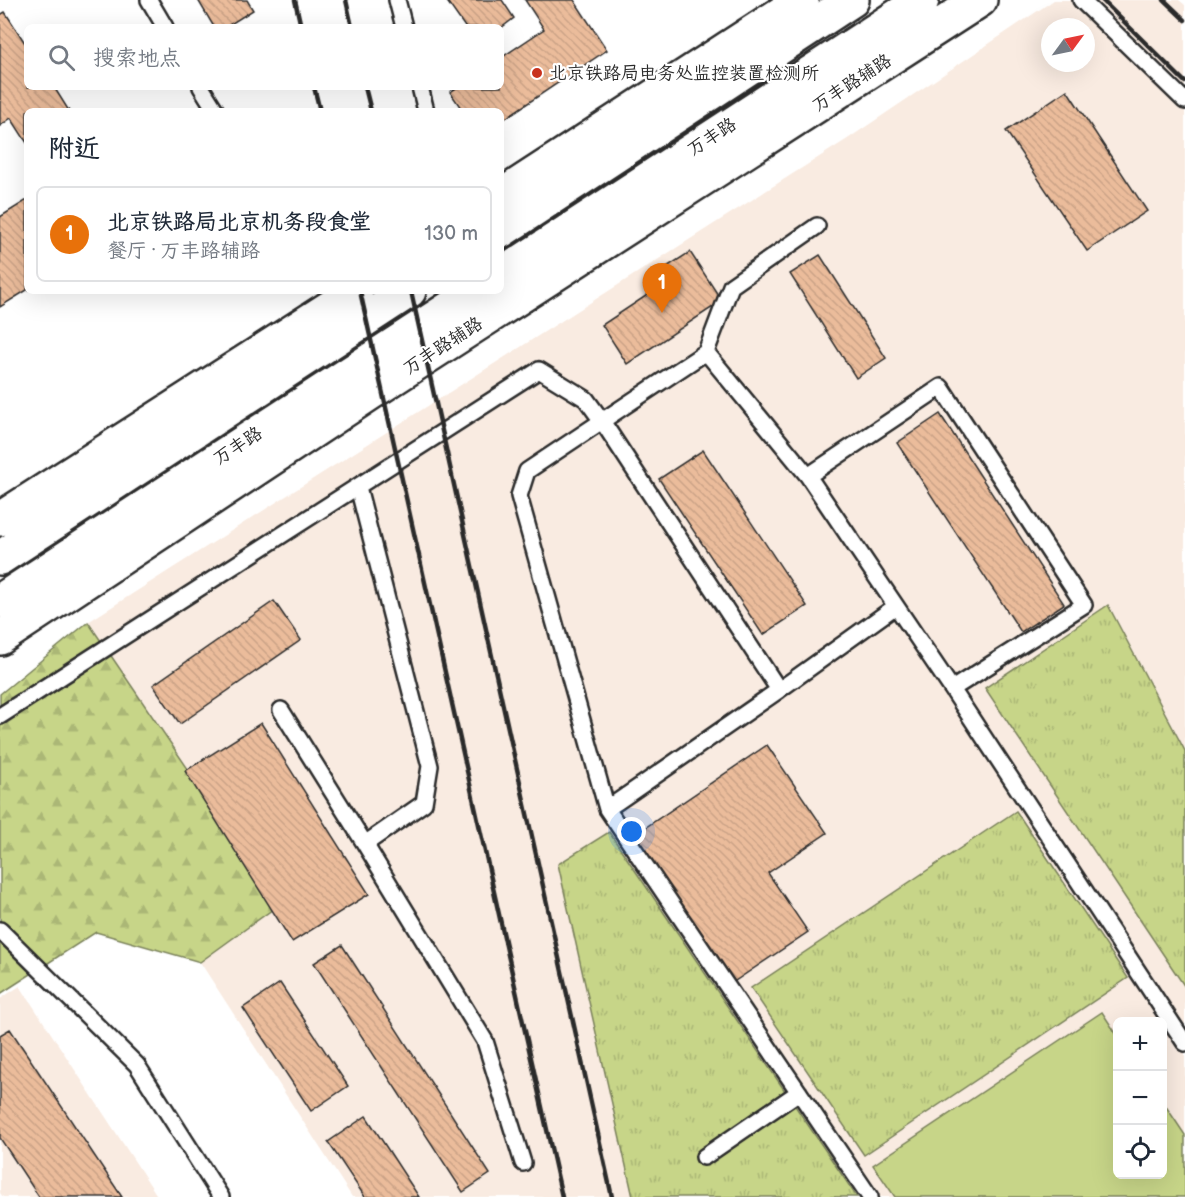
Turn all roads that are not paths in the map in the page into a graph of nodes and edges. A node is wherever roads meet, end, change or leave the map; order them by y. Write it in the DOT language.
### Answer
graph roads {
  1 [pos="148,0"];
  2 [pos="397,0"];
  3 [pos="802,0"];
  4 [pos="852,0"];
  5 [pos="922,0"];
  6 [pos="980,0"];
  7 [pos="1081,0"];
  8 [pos="163,24"];
  9 [pos="403,24"];
  10 [pos="203,90"];
  11 [pos="421,90"];
  12 [pos="1185,100"];
  13 [pos="214,108"];
  14 [pos="425,108"];
  15 [pos="504,194"];
  16 [pos="818,226"];
  17 [pos="504,229"];
  18 [pos="504,273"];
  19 [pos="404,294"];
  20 [pos="471,294"];
  21 [pos="340,295"];
  22 [pos="706,352"];
  23 [pos="602,421"];
  24 [pos="808,476"];
  25 [pos="358,487"];
  26 [pos="0,519"];
  27 [pos="0,558"];
  28 [pos="0,601"];
  29 [pos="896,606"];
  30 [pos="0,638"];
  31 [pos="952,689"];
  32 [pos="779,690"];
  33 [pos="281,710"];
  34 [pos="0,716"];
  35 [pos="607,810"];
  36 [pos="365,844"];
  37 [pos="0,930"];
  38 [pos="1185,1043"];
  39 [pos="799,1092"];
  40 [pos="704,1156"];
  41 [pos="523,1163"];
  42 [pos="221,1197"];
  43 [pos="870,1197"];
  1 -- 8 [label="lane"];
  2 -- 9 [label="lane"];
  3 -- 15 [label="main road"];
  4 -- 17 [label="main road, 万丰路"];
  5 -- 18 [label="main road, 万丰路"];
  6 -- 30 [label="main road, 万丰路辅路"];
  7 -- 12 [label="lane"];
  10 -- 13 [label="lane"];
  11 -- 14 [label="lane"];
  16 -- 22 [label="lane"];
  19 -- 27 [label="main road, 万丰路"];
  20 -- 28 [label="main road, 万丰路"];
  21 -- 26 [label="main road"];
  22 -- 23 [label="lane"];
  22 -- 24 [label="lane"];
  23 -- 25 [label="lane"];
  23 -- 32 [label="lane"];
  23 -- 35 [label="lane"];
  24 -- 29 [label="lane"];
  24 -- 31 [label="lane"];
  25 -- 34 [label="lane"];
  25 -- 36 [label="lane"];
  29 -- 31 [label="lane"];
  29 -- 32 [label="lane"];
  31 -- 38 [label="lane"];
  32 -- 35 [label="lane"];
  33 -- 36 [label="lane"];
  35 -- 39 [label="lane"];
  36 -- 41 [label="lane"];
  37 -- 42 [label="lane"];
  39 -- 40 [label="lane"];
  39 -- 43 [label="lane"];
}
